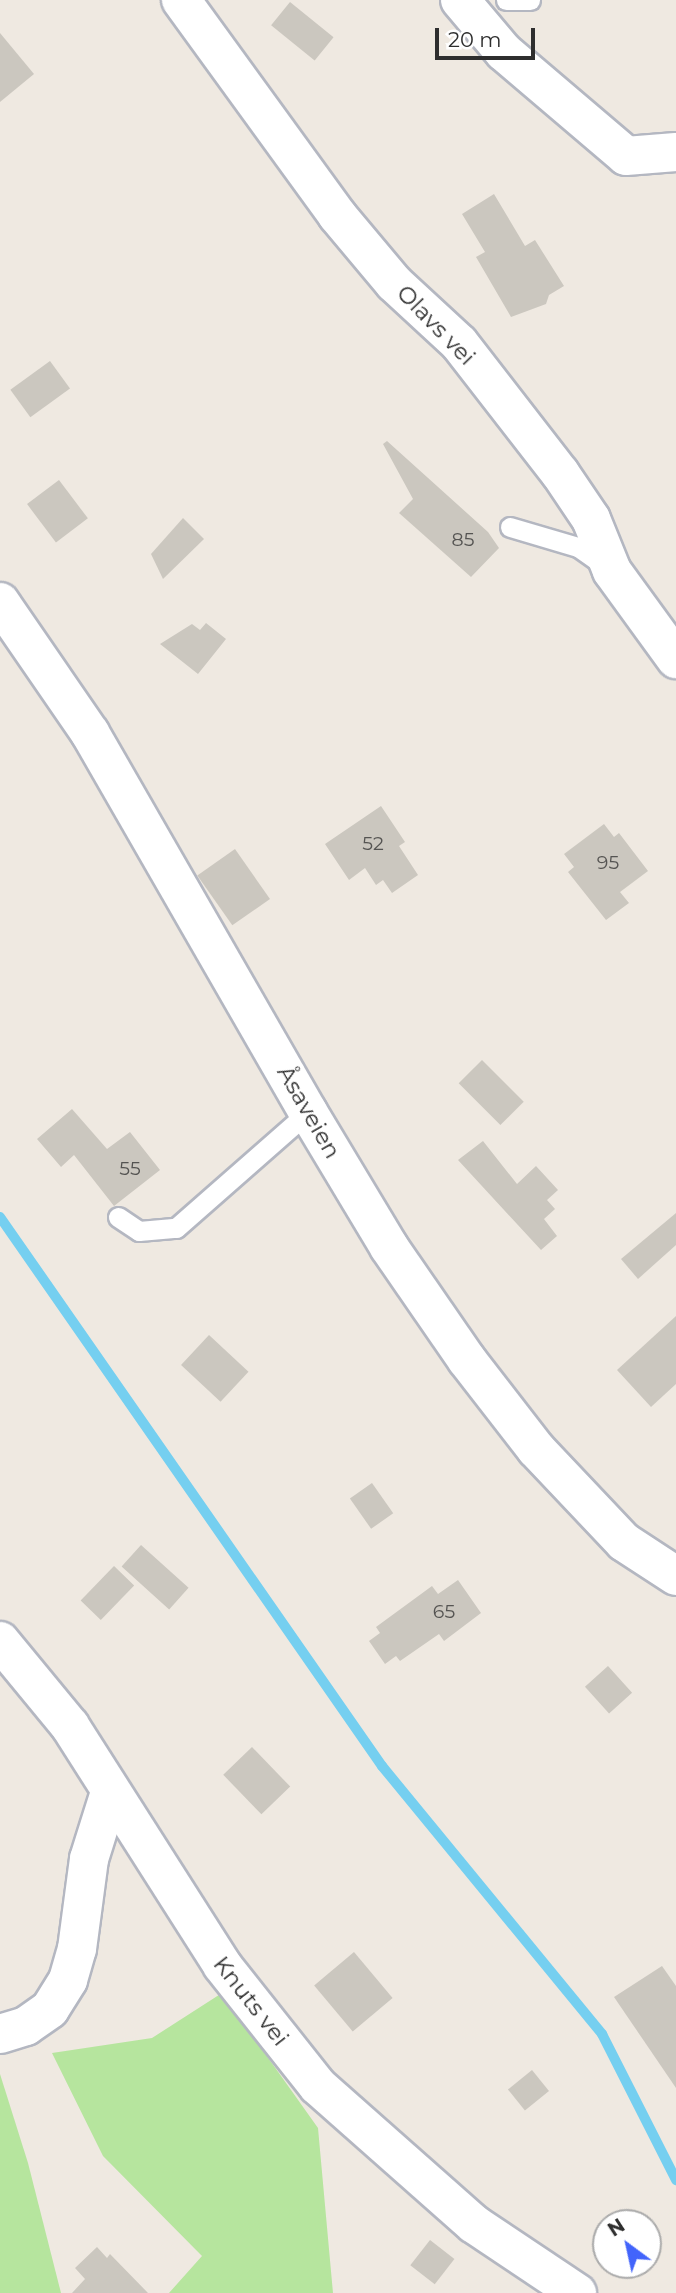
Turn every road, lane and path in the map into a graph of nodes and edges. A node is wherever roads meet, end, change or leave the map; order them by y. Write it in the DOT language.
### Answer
graph roads {
  1 [pos="181,0"];
  2 [pos="460,0"];
  3 [pos="506,0"];
  4 [pos="530,0"];
  5 [pos="676,152"];
  6 [pos="510,527"];
  7 [pos="612,571"];
  8 [pos="0,602"];
  9 [pos="676,659"];
  10 [pos="308,1112"];
  11 [pos="118,1217"];
  12 [pos="676,1576"];
  13 [pos="0,1641"];
  14 [pos="109,1795"];
  15 [pos="0,2034"];
  16 [pos="577,2293"];
  1 -- 7 [label="street, Olavs vei"];
  2 -- 5 [label="street"];
  3 -- 4 [label="lane"];
  6 -- 7 [label="lane"];
  7 -- 9 [label="street, Olavs vei"];
  8 -- 10 [label="street, Åsaveien"];
  10 -- 11 [label="lane"];
  10 -- 12 [label="street, Åsaveien"];
  13 -- 14 [label="street, Knuts vei"];
  14 -- 15 [label="street"];
  14 -- 16 [label="street, Knuts vei"];
}
